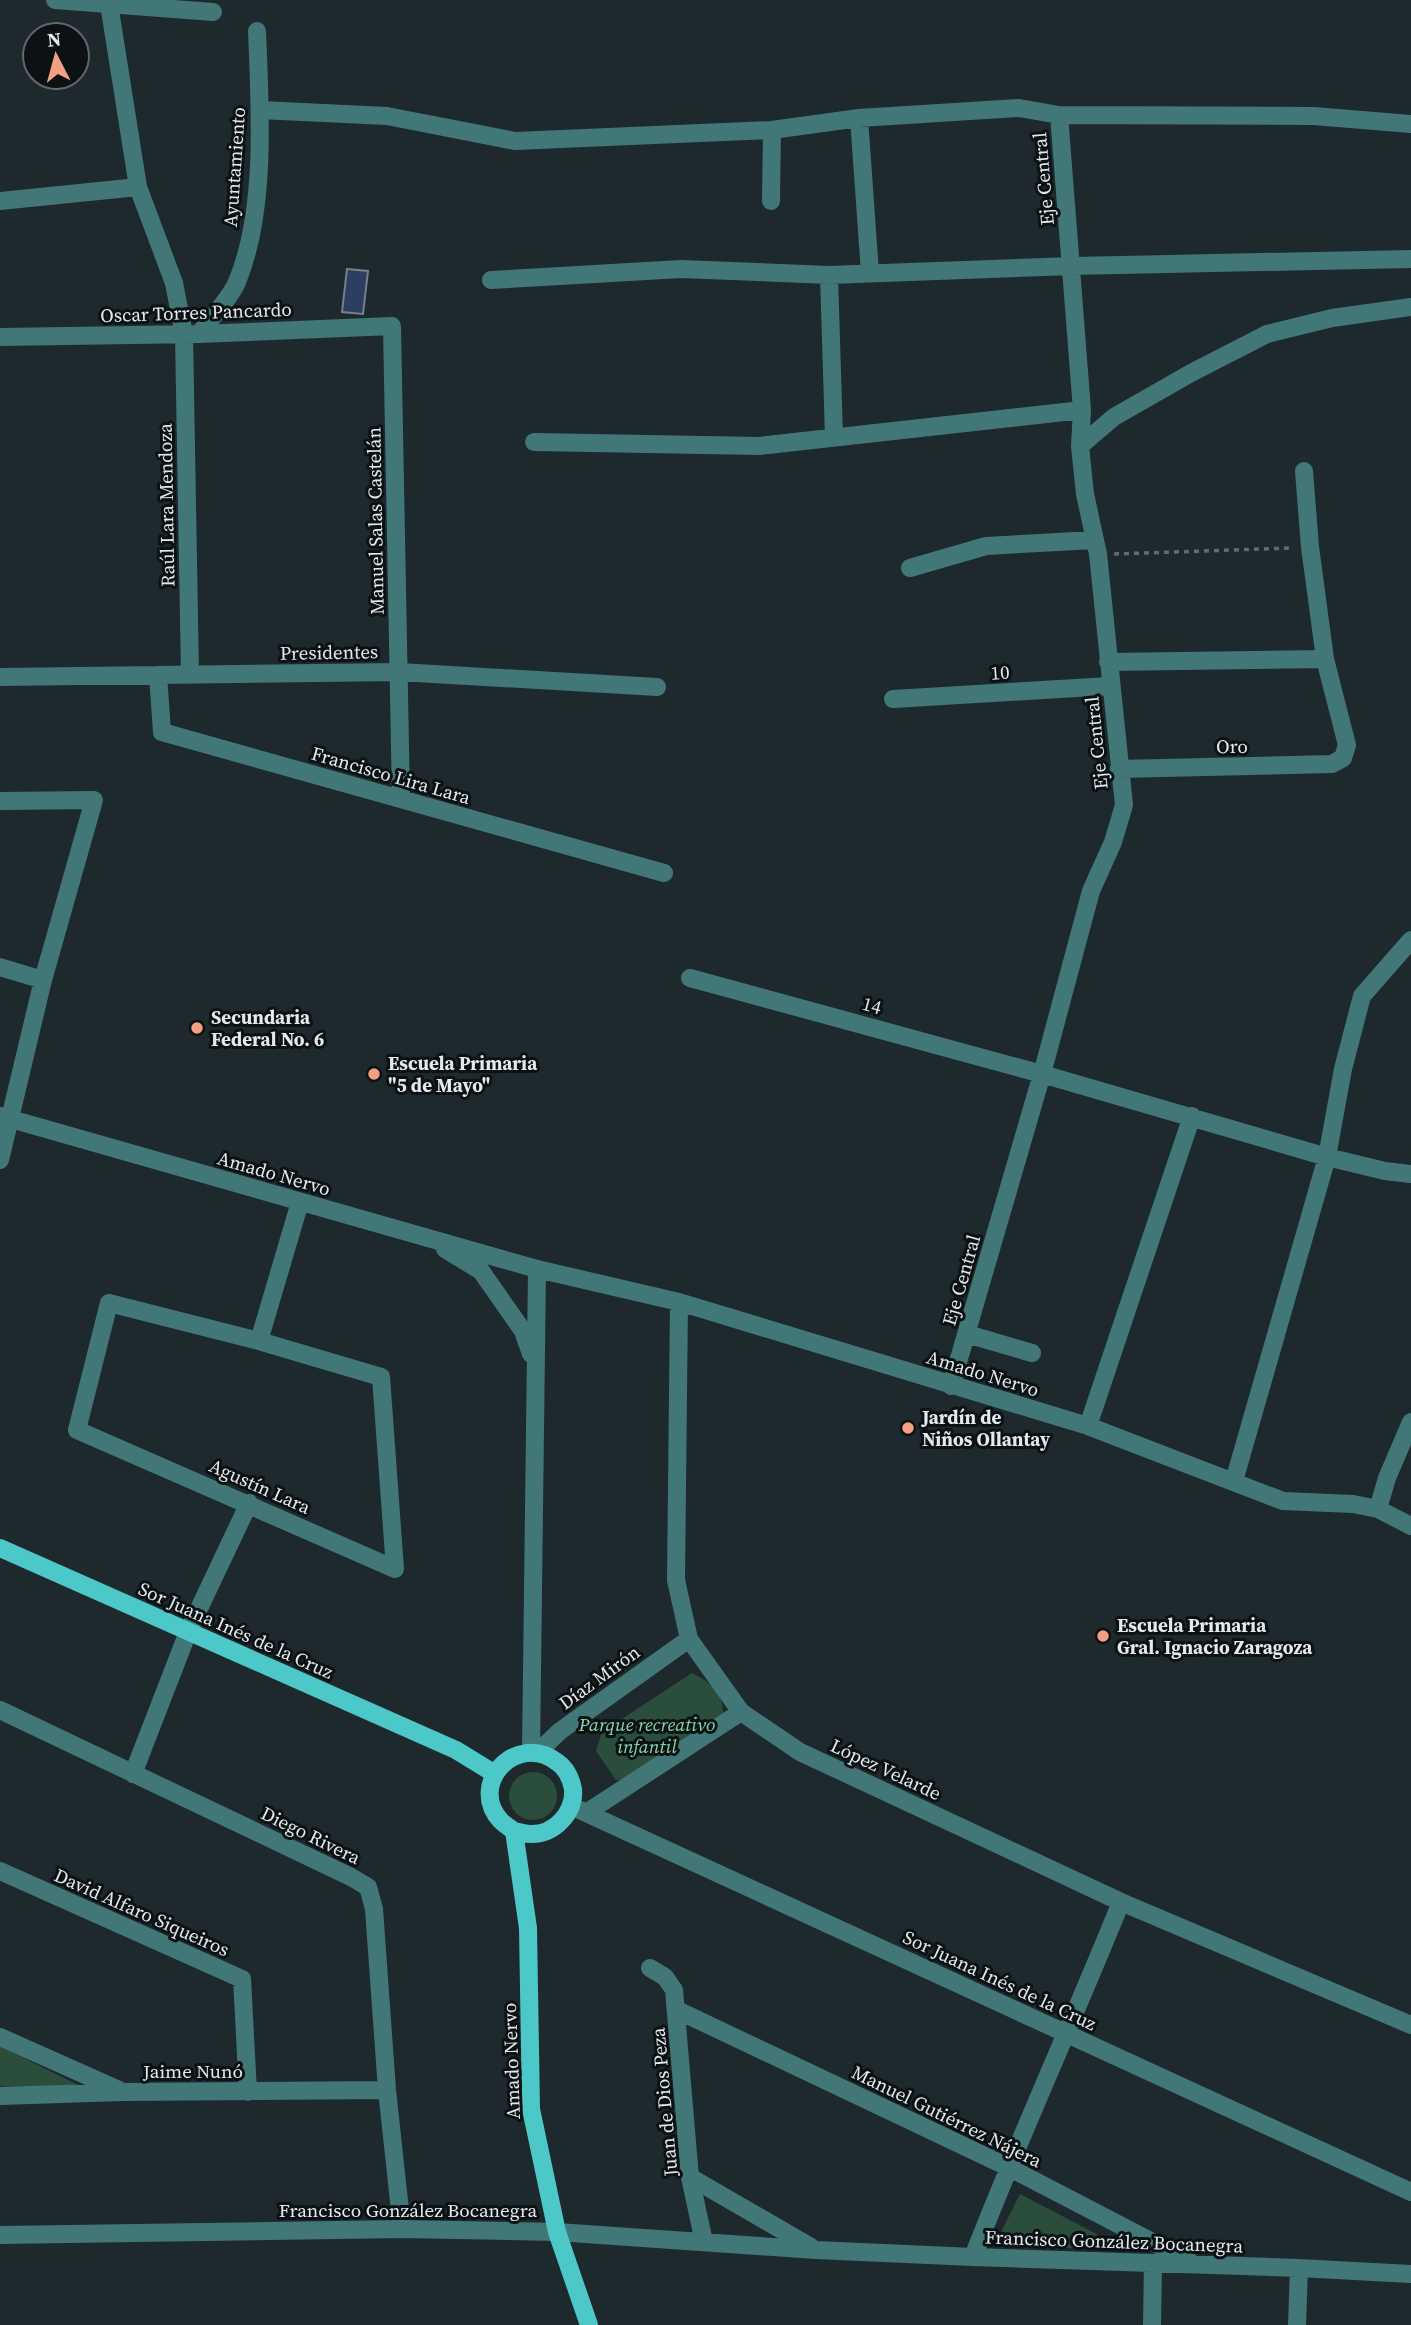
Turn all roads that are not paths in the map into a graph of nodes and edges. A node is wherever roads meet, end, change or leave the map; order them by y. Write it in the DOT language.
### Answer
graph roads {
  1 [pos="55,0"];
  2 [pos="109,4"];
  3 [pos="213,12"];
  4 [pos="257,31"];
  5 [pos="260,110"];
  6 [pos="1059,115"];
  7 [pos="859,118"];
  8 [pos="1411,124"];
  9 [pos="772,130"];
  10 [pos="138,187"];
  11 [pos="0,201"];
  12 [pos="771,201"];
  13 [pos="1411,259"];
  14 [pos="1072,266"];
  15 [pos="870,273"];
  16 [pos="829,275"];
  17 [pos="491,280"];
  18 [pos="1411,307"];
  19 [pos="392,326"];
  20 [pos="191,334"];
  21 [pos="0,337"];
  22 [pos="1082,410"];
  23 [pos="834,438"];
  24 [pos="534,442"];
  25 [pos="1080,446"];
  26 [pos="1304,471"];
  27 [pos="1096,547"];
  28 [pos="911,568"];
  29 [pos="1325,659"];
  30 [pos="1108,662"];
  31 [pos="399,673"];
  32 [pos="158,675"];
  33 [pos="190,675"];
  34 [pos="0,677"];
  35 [pos="1110,686"];
  36 [pos="657,687"];
  37 [pos="893,699"];
  38 [pos="1119,769"];
  39 [pos="401,799"];
  40 [pos="0,801"];
  41 [pos="664,873"];
  42 [pos="1411,940"];
  43 [pos="0,967"];
  44 [pos="690,978"];
  45 [pos="43,980"];
  46 [pos="1042,1074"];
  47 [pos="1192,1116"];
  48 [pos="6,1118"];
  49 [pos="1327,1157"];
  50 [pos="0,1160"];
  51 [pos="1411,1174"];
  52 [pos="300,1202"];
  53 [pos="428,1237"];
  54 [pos="537,1269"];
  55 [pos="679,1302"];
  56 [pos="967,1334"];
  57 [pos="259,1341"];
  58 [pos="1032,1353"];
  59 [pos="536,1368"];
  60 [pos="951,1386"];
  61 [pos="1411,1422"];
  62 [pos="1087,1426"];
  63 [pos="1234,1481"];
  64 [pos="249,1503"];
  65 [pos="1378,1509"];
  66 [pos="1411,1526"];
  67 [pos="0,1548"];
  68 [pos="188,1632"];
  69 [pos="689,1639"];
  70 [pos="0,1710"];
  71 [pos="741,1712"];
  72 [pos="534,1752"];
  73 [pos="495,1773"];
  74 [pos="133,1774"];
  75 [pos="578,1810"];
  76 [pos="514,1831"];
  77 [pos="0,1871"];
  78 [pos="1121,1902"];
  79 [pos="650,1968"];
  80 [pos="677,2010"];
  81 [pos="1411,2025"];
  82 [pos="1067,2035"];
  83 [pos="0,2037"];
  84 [pos="387,2091"];
  85 [pos="122,2092"];
  86 [pos="248,2092"];
  87 [pos="0,2096"];
  88 [pos="1008,2167"];
  89 [pos="690,2177"];
  90 [pos="1411,2192"];
  91 [pos="402,2229"];
  92 [pos="556,2232"];
  93 [pos="0,2235"];
  94 [pos="704,2242"];
  95 [pos="816,2250"];
  96 [pos="973,2258"];
  97 [pos="1153,2263"];
  98 [pos="1196,2264"];
  99 [pos="1299,2268"];
  100 [pos="1411,2274"];
  101 [pos="589,2325"];
  102 [pos="1152,2325"];
  103 [pos="1297,2325"];
  1 -- 2 [label="street"];
  2 -- 3 [label="street"];
  2 -- 10 [label="street, Raúl Lara Mendoza"];
  4 -- 5 [label="street, Ayuntamiento"];
  5 -- 9 [label="street"];
  5 -- 20 [label="street, Ayuntamiento"];
  6 -- 7 [label="street"];
  6 -- 8 [label="street"];
  6 -- 14 [label="street, Eje Central"];
  7 -- 9 [label="street"];
  7 -- 15 [label="street"];
  9 -- 12 [label="street"];
  10 -- 11 [label="street"];
  10 -- 20 [label="street, Raúl Lara Mendoza"];
  13 -- 14 [label="street"];
  14 -- 15 [label="street"];
  14 -- 22 [label="street, Eje Central"];
  15 -- 16 [label="street"];
  16 -- 17 [label="street"];
  16 -- 23 [label="street"];
  18 -- 25 [label="street"];
  19 -- 20 [label="street, Oscar Torres Pancardo"];
  19 -- 31 [label="street, Manuel Salas Castelán"];
  20 -- 21 [label="street, Oscar Torres Pancardo"];
  20 -- 33 [label="street, Raúl Lara Mendoza"];
  22 -- 23 [label="street"];
  22 -- 25 [label="street, Eje Central"];
  23 -- 24 [label="street"];
  25 -- 27 [label="street, Eje Central"];
  26 -- 29 [label="street"];
  27 -- 28 [label="street"];
  27 -- 30 [label="street, Eje Central"];
  29 -- 30 [label="street"];
  29 -- 38 [label="street, Oro"];
  30 -- 35 [label="street, Eje Central"];
  31 -- 33 [label="street, Presidentes"];
  31 -- 36 [label="street, Presidentes"];
  31 -- 39 [label="street, Manuel Salas Castelán"];
  32 -- 33 [label="street, Presidentes"];
  32 -- 34 [label="street, Presidentes"];
  32 -- 39 [label="street, Francisco Lira Lara"];
  35 -- 37 [label="street, 10"];
  35 -- 38 [label="street, Eje Central"];
  38 -- 46 [label="street, Eje Central"];
  39 -- 41 [label="street, Francisco Lira Lara"];
  40 -- 45 [label="street"];
  42 -- 49 [label="street"];
  43 -- 45 [label="street"];
  44 -- 46 [label="street, 14"];
  45 -- 48 [label="street"];
  46 -- 47 [label="street, 14"];
  46 -- 56 [label="street, Eje Central"];
  47 -- 49 [label="street, 14"];
  47 -- 62 [label="street"];
  48 -- 50 [label="street"];
  48 -- 52 [label="street, Amado Nervo"];
  49 -- 51 [label="street, 14"];
  49 -- 63 [label="street"];
  52 -- 53 [label="street, Amado Nervo"];
  52 -- 57 [label="street"];
  53 -- 54 [label="street, Amado Nervo"];
  53 -- 59 [label="street"];
  54 -- 55 [label="street, Amado Nervo"];
  54 -- 59 [label="street"];
  55 -- 60 [label="street, Amado Nervo"];
  55 -- 69 [label="street, López Velarde"];
  56 -- 58 [label="street"];
  56 -- 60 [label="street, Eje Central"];
  57 -- 64 [label="street, Agustín Lara"];
  57 -- 64 [label="street, Agustín Lara"];
  59 -- 72 [label="street"];
  60 -- 62 [label="street, Amado Nervo"];
  61 -- 65 [label="street"];
  62 -- 63 [label="street, Amado Nervo"];
  63 -- 65 [label="street, Amado Nervo"];
  64 -- 68 [label="street"];
  65 -- 66 [label="street, Amado Nervo"];
  67 -- 68 [label="main road, Sor Juana Inés de la Cruz"];
  68 -- 73 [label="main road, Sor Juana Inés de la Cruz"];
  68 -- 74 [label="street"];
  69 -- 71 [label="street, López Velarde"];
  69 -- 72 [label="street, Díaz Mirón"];
  70 -- 74 [label="street, Diego Rivera"];
  71 -- 75 [label="street"];
  71 -- 78 [label="street, López Velarde"];
  72 -- 73 [label="main road"];
  72 -- 75 [label="main road"];
  73 -- 76 [label="main road"];
  74 -- 84 [label="street, Diego Rivera"];
  75 -- 76 [label="main road"];
  75 -- 82 [label="street, Sor Juana Inés de la Cruz"];
  76 -- 92 [label="main road, Amado Nervo"];
  77 -- 86 [label="street, David Alfaro Siqueiros"];
  78 -- 81 [label="street, López Velarde"];
  78 -- 82 [label="street"];
  79 -- 80 [label="street, Juan de Dios Peza"];
  80 -- 88 [label="street, Manuel Gutiérrez Nájera"];
  80 -- 89 [label="street, Juan de Dios Peza"];
  82 -- 88 [label="street"];
  82 -- 90 [label="street, Sor Juana Inés de la Cruz"];
  83 -- 85 [label="street"];
  84 -- 86 [label="street, Jaime Nunó"];
  84 -- 91 [label="street, Diego Rivera"];
  85 -- 86 [label="street, Jaime Nunó"];
  85 -- 87 [label="street, Jaime Nunó"];
  88 -- 96 [label="street"];
  88 -- 98 [label="street, Manuel Gutiérrez Nájera"];
  89 -- 94 [label="street, Juan de Dios Peza"];
  89 -- 95 [label="street, Francisco González Bocanegra"];
  91 -- 92 [label="street, Francisco González Bocanegra"];
  91 -- 93 [label="street, Francisco González Bocanegra"];
  92 -- 94 [label="street, Francisco González Bocanegra"];
  92 -- 101 [label="main road, Amado Nervo"];
  94 -- 95 [label="street, Francisco González Bocanegra"];
  95 -- 96 [label="street, Francisco González Bocanegra"];
  96 -- 97 [label="street, Francisco González Bocanegra"];
  97 -- 98 [label="street, Francisco González Bocanegra"];
  97 -- 102 [label="street"];
  98 -- 99 [label="street, Francisco González Bocanegra"];
  99 -- 100 [label="street, Francisco González Bocanegra"];
  99 -- 103 [label="street"];
}
